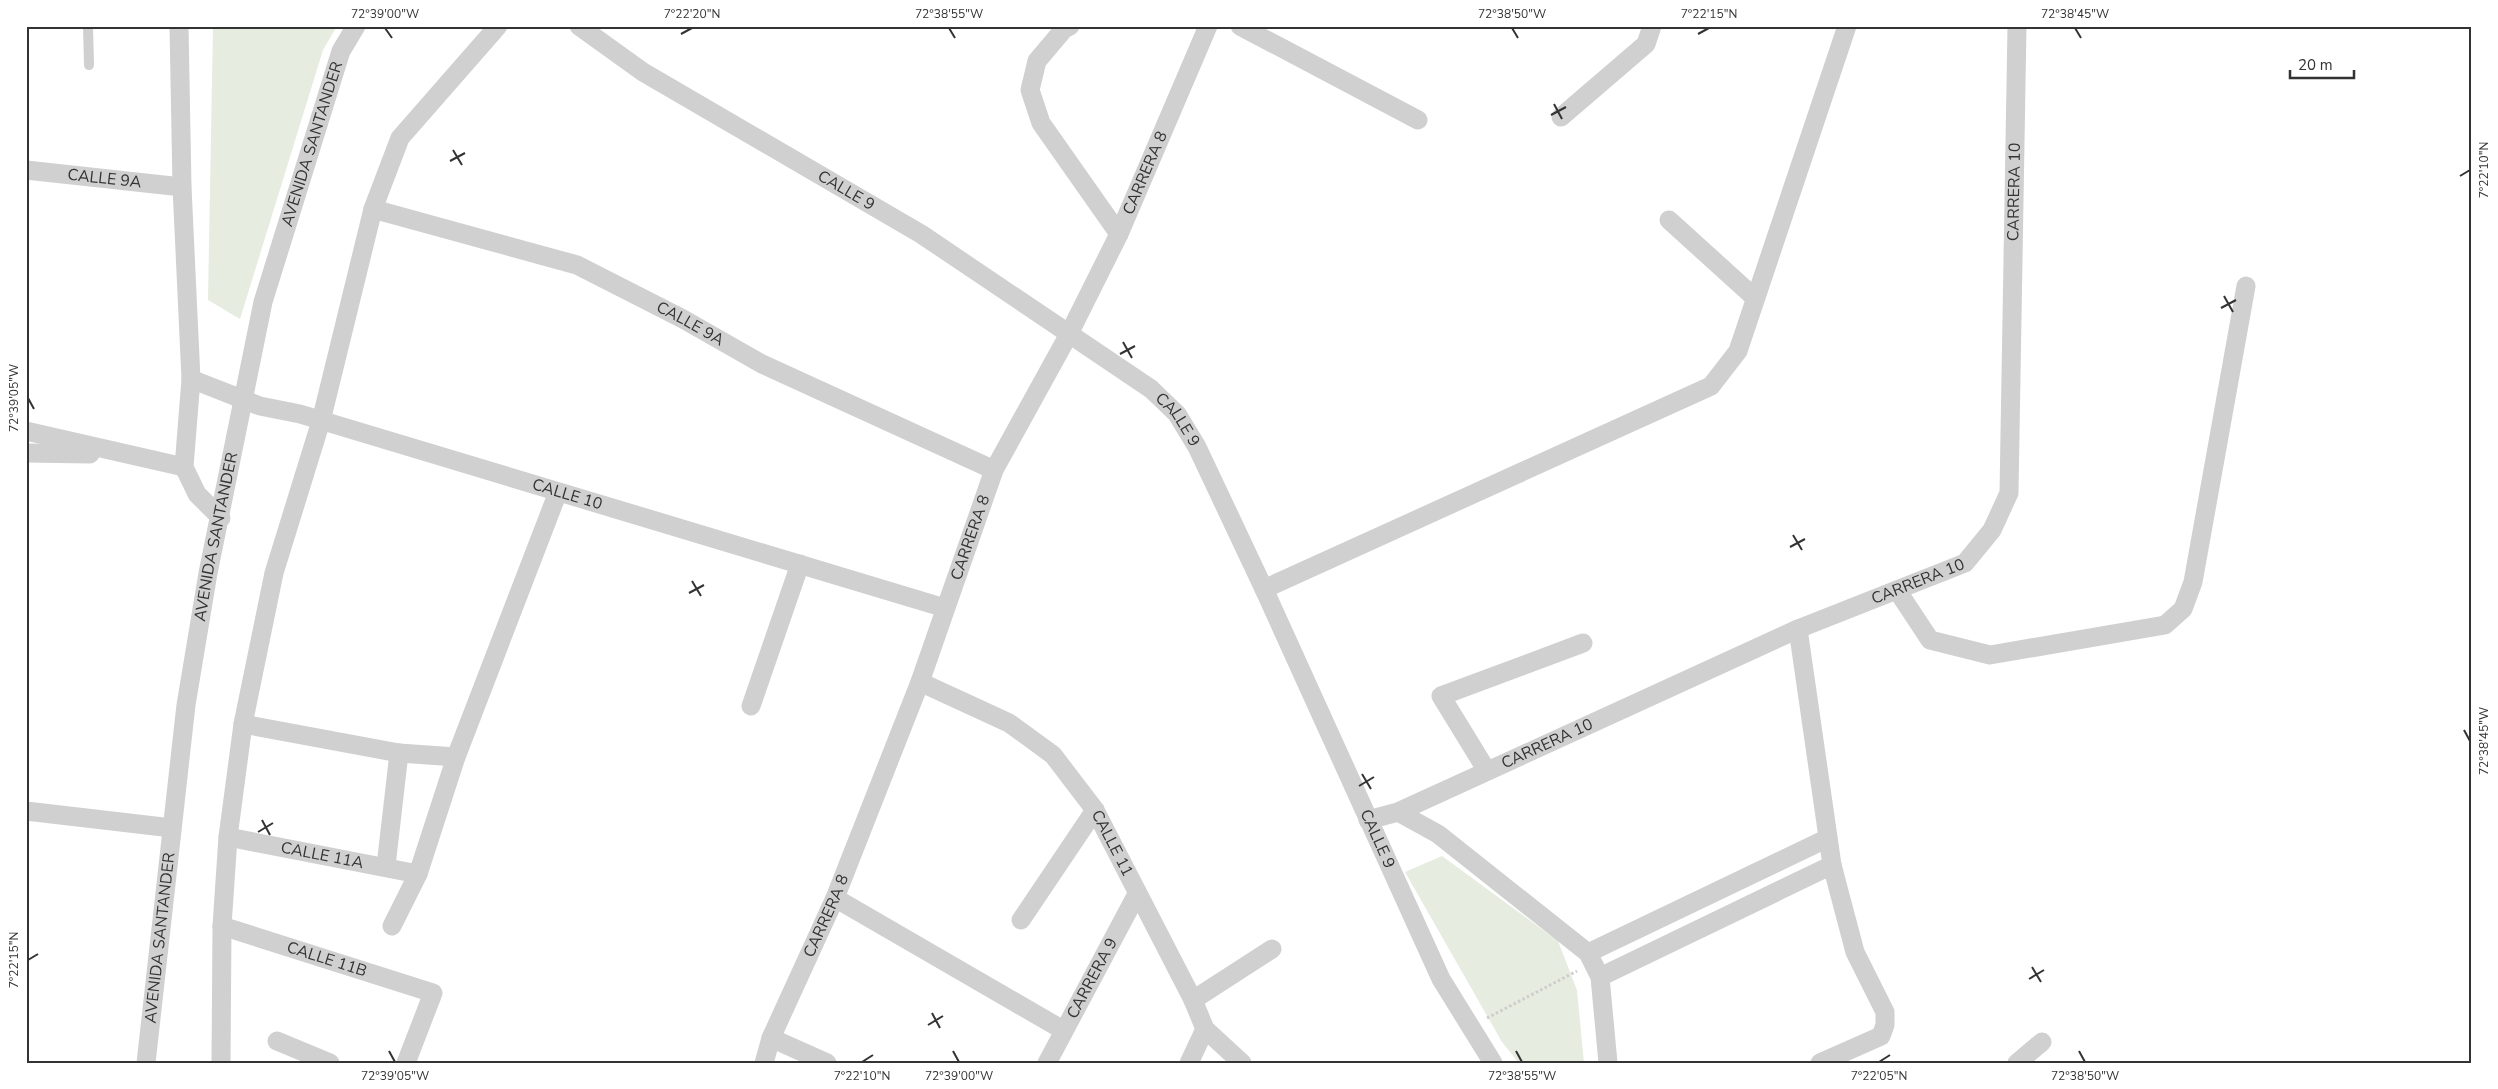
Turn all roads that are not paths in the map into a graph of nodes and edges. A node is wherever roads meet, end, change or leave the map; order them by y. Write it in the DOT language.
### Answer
graph roads {
  1 [pos="88,26"];
  2 [pos="179,26"];
  3 [pos="356,26"];
  4 [pos="498,26"];
  5 [pos="579,26"];
  6 [pos="1070,26"];
  7 [pos="1208,26"];
  8 [pos="1240,26"];
  9 [pos="1652,26"];
  10 [pos="1847,26"];
  11 [pos="2017,26"];
  12 [pos="89,65"];
  13 [pos="1561,117"];
  14 [pos="1418,120"];
  15 [pos="26,170"];
  16 [pos="182,187"];
  17 [pos="373,208"];
  18 [pos="1669,220"];
  19 [pos="1118,234"];
  20 [pos="2246,286"];
  21 [pos="1755,298"];
  22 [pos="1069,334"];
  23 [pos="191,379"];
  24 [pos="252,403"];
  25 [pos="321,420"];
  26 [pos="26,431"];
  27 [pos="26,453"];
  28 [pos="125,454"];
  29 [pos="184,466"];
  30 [pos="994,470"];
  31 [pos="558,492"];
  32 [pos="221,518"];
  33 [pos="800,564"];
  34 [pos="1264,590"];
  35 [pos="1898,590"];
  36 [pos="945,608"];
  37 [pos="1798,629"];
  38 [pos="1583,643"];
  39 [pos="920,682"];
  40 [pos="751,706"];
  41 [pos="243,724"];
  42 [pos="400,753"];
  43 [pos="456,757"];
  44 [pos="1487,771"];
  45 [pos="1095,810"];
  46 [pos="26,811"];
  47 [pos="1398,812"];
  48 [pos="1368,820"];
  49 [pos="172,828"];
  50 [pos="228,837"];
  51 [pos="1828,838"];
  52 [pos="1832,865"];
  53 [pos="386,866"];
  54 [pos="418,874"];
  55 [pos="1137,894"];
  56 [pos="836,898"];
  57 [pos="1021,920"];
  58 [pos="222,926"];
  59 [pos="392,926"];
  60 [pos="1272,949"];
  61 [pos="1594,964"];
  62 [pos="1193,1000"];
  63 [pos="1205,1029"];
  64 [pos="1063,1030"];
  65 [pos="770,1038"];
  66 [pos="277,1041"];
  67 [pos="2042,1042"];
  68 [pos="146,1063"];
  69 [pos="222,1063"];
  70 [pos="330,1063"];
  71 [pos="406,1063"];
  72 [pos="764,1063"];
  73 [pos="827,1063"];
  74 [pos="1047,1063"];
  75 [pos="1189,1063"];
  76 [pos="1242,1063"];
  77 [pos="1493,1063"];
  78 [pos="1608,1063"];
  79 [pos="1820,1063"];
  80 [pos="2017,1063"];
  1 -- 12 [label="lane"];
  2 -- 16 [label="street"];
  3 -- 24 [label="street, AVENIDA SANTANDER"];
  4 -- 17 [label="street"];
  5 -- 22 [label="street, CALLE 9"];
  6 -- 19 [label="street"];
  7 -- 19 [label="street, CARRERA 8"];
  8 -- 14 [label="street"];
  9 -- 13 [label="street"];
  10 -- 21 [label="street"];
  11 -- 35 [label="street, CARRERA 10"];
  15 -- 16 [label="street, CALLE 9A"];
  16 -- 23 [label="street"];
  17 -- 25 [label="street"];
  17 -- 30 [label="street, CALLE 9A"];
  18 -- 21 [label="street"];
  19 -- 22 [label="street, CARRERA 8"];
  20 -- 35 [label="street"];
  21 -- 34 [label="street"];
  22 -- 30 [label="street, CARRERA 8"];
  22 -- 34 [label="street, CALLE 9"];
  23 -- 24 [label="street, CALLE 10"];
  23 -- 29 [label="street"];
  24 -- 25 [label="street, CALLE 10"];
  24 -- 32 [label="street, AVENIDA SANTANDER"];
  25 -- 31 [label="street, CALLE 10"];
  25 -- 41 [label="street"];
  26 -- 28 [label="street"];
  27 -- 28 [label="street"];
  28 -- 29 [label="street"];
  29 -- 32 [label="street"];
  30 -- 36 [label="street, CARRERA 8"];
  31 -- 33 [label="street, CALLE 10"];
  31 -- 43 [label="street"];
  32 -- 49 [label="street, AVENIDA SANTANDER"];
  33 -- 36 [label="street, CALLE 10"];
  33 -- 40 [label="street"];
  34 -- 48 [label="street, CALLE 9"];
  35 -- 37 [label="street, CARRERA 10"];
  36 -- 39 [label="street, CARRERA 8"];
  37 -- 44 [label="street, CARRERA 10"];
  37 -- 51 [label="street"];
  38 -- 44 [label="street"];
  39 -- 45 [label="street, CALLE 11"];
  39 -- 56 [label="street, CARRERA 8"];
  41 -- 42 [label="street"];
  41 -- 50 [label="street"];
  42 -- 43 [label="street"];
  42 -- 53 [label="street"];
  43 -- 54 [label="street"];
  44 -- 47 [label="street, CARRERA 10"];
  45 -- 55 [label="street, CALLE 11"];
  45 -- 57 [label="street"];
  46 -- 49 [label="street"];
  47 -- 48 [label="street, CARRERA 10"];
  47 -- 61 [label="street"];
  48 -- 77 [label="street, CALLE 9"];
  49 -- 68 [label="street, AVENIDA SANTANDER"];
  50 -- 53 [label="street, CALLE 11A"];
  50 -- 58 [label="street"];
  51 -- 52 [label="street"];
  51 -- 61 [label="street"];
  52 -- 61 [label="street"];
  52 -- 79 [label="street"];
  53 -- 54 [label="street, CALLE 11A"];
  54 -- 59 [label="street"];
  55 -- 62 [label="street, CALLE 11"];
  55 -- 64 [label="street, CARRERA 9"];
  56 -- 64 [label="street"];
  56 -- 65 [label="street, CARRERA 8"];
  58 -- 69 [label="street"];
  58 -- 71 [label="street, CALLE 11B"];
  60 -- 62 [label="street"];
  61 -- 78 [label="street"];
  62 -- 63 [label="street, CALLE 11"];
  63 -- 75 [label="street"];
  63 -- 76 [label="street, CALLE 11"];
  64 -- 74 [label="street, CARRERA 9"];
  65 -- 72 [label="street, CARRERA 8"];
  65 -- 73 [label="street"];
  66 -- 70 [label="street"];
  67 -- 80 [label="street"];
}
